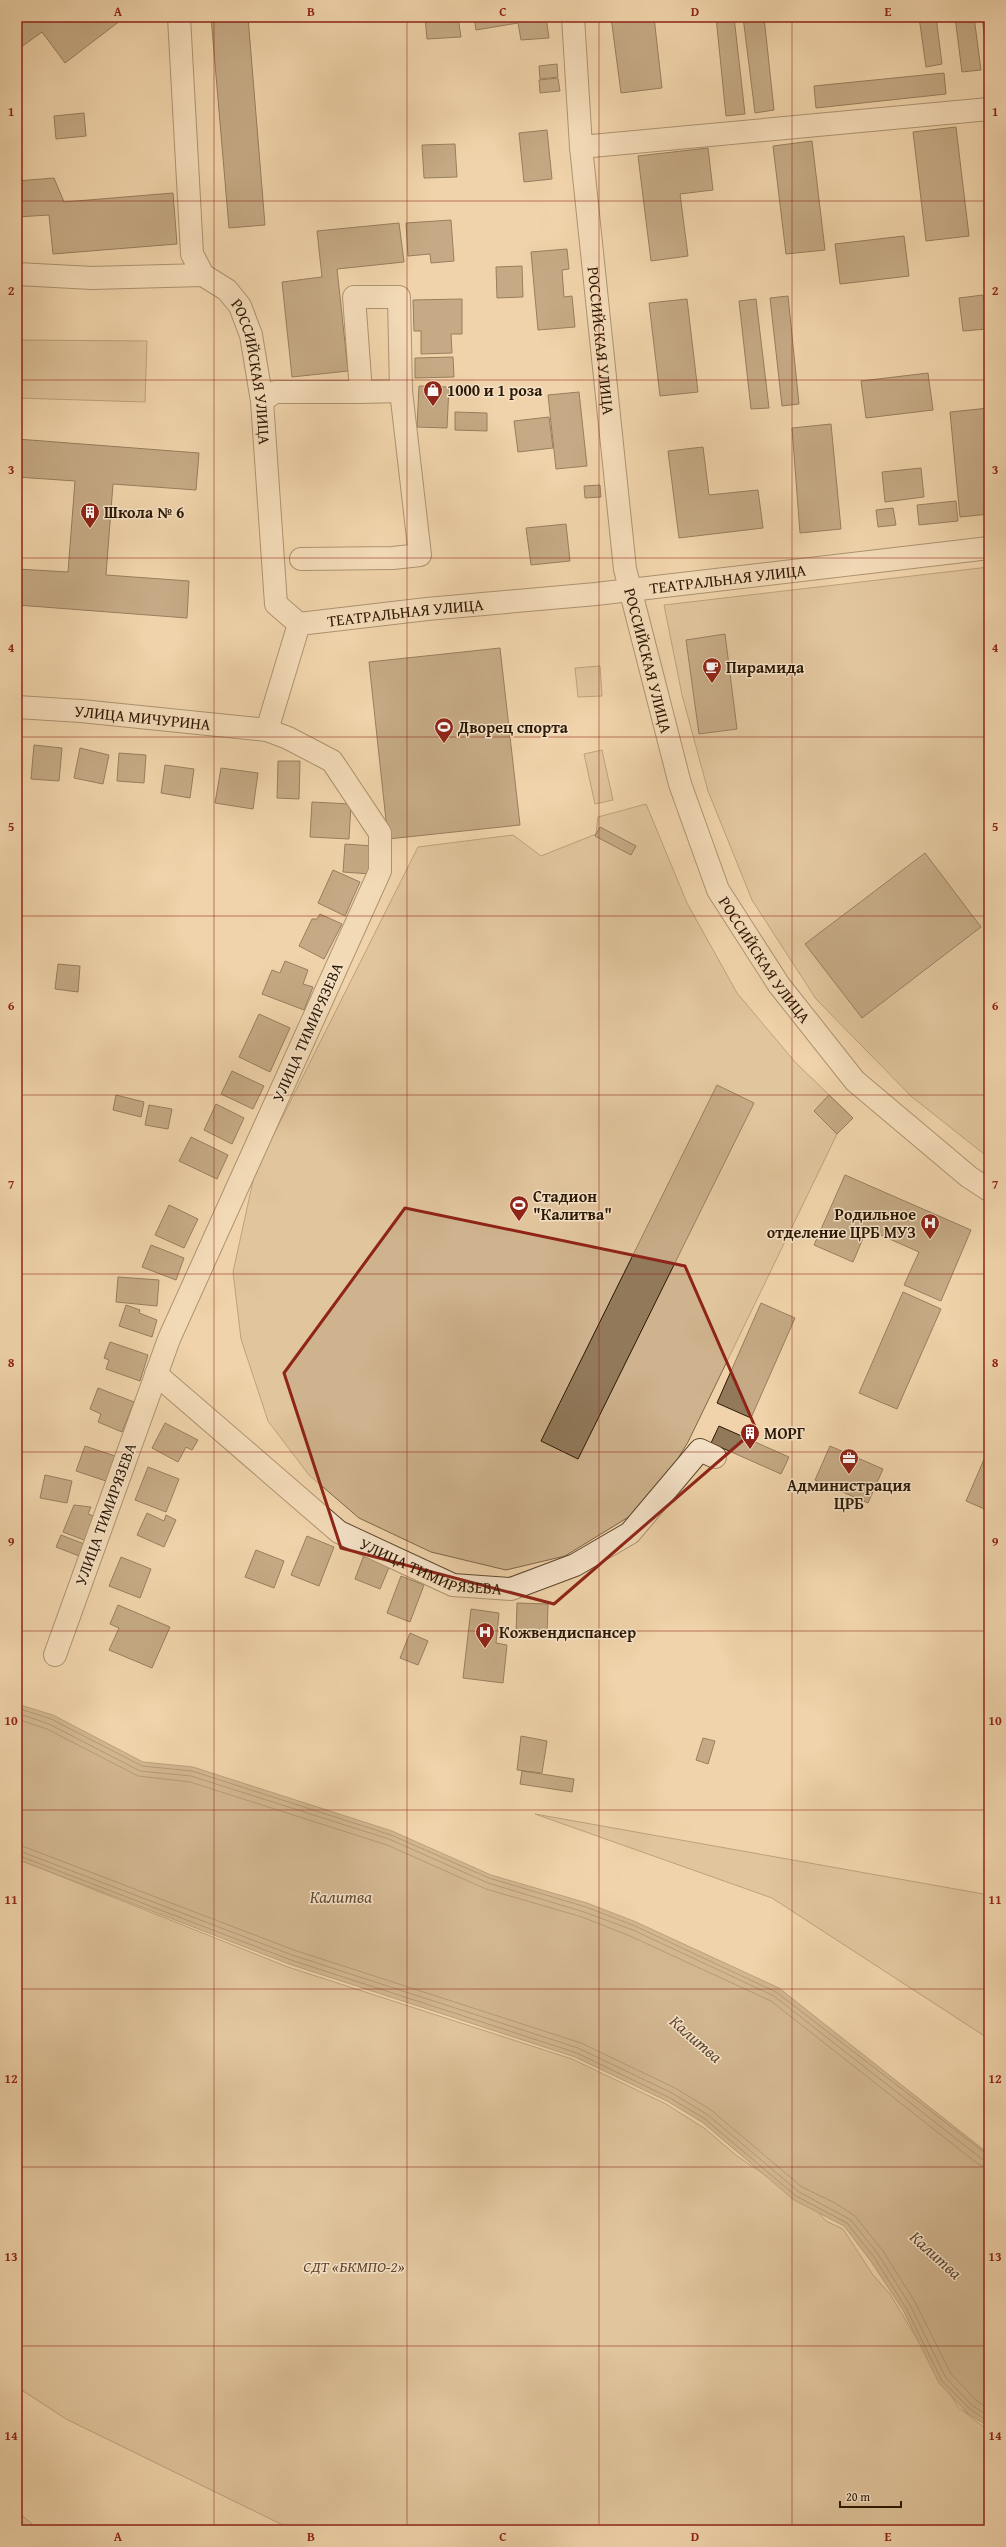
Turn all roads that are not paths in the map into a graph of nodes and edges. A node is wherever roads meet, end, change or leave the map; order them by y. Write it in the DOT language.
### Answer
graph roads {
  1 [pos="179,17"];
  2 [pos="573,17"];
  3 [pos="989,109"];
  4 [pos="581,147"];
  5 [pos="17,274"];
  6 [pos="203,275"];
  7 [pos="401,391"];
  8 [pos="361,392"];
  9 [pos="262,401"];
  10 [pos="989,548"];
  11 [pos="301,559"];
  12 [pos="629,589"];
  13 [pos="299,624"];
  14 [pos="17,707"];
  15 [pos="267,730"];
  16 [pos="989,1190"];
  17 [pos="156,1374"];
  18 [pos="715,1457"];
  19 [pos="55,1655"];
  1 -- 6 [label="street"];
  2 -- 4 [label="street, РОССИЙСКАЯ УЛИЦА"];
  3 -- 4 [label="street"];
  4 -- 12 [label="street, РОССИЙСКАЯ УЛИЦА"];
  5 -- 6 [label="street"];
  6 -- 9 [label="street, РОССИЙСКАЯ УЛИЦА"];
  7 -- 8 [label="street"];
  7 -- 8 [label="street"];
  7 -- 11 [label="street"];
  8 -- 9 [label="street"];
  9 -- 13 [label="street, РОССИЙСКАЯ УЛИЦА"];
  10 -- 12 [label="street, ТЕАТРАЛЬНАЯ УЛИЦА"];
  12 -- 13 [label="street, ТЕАТРАЛЬНАЯ УЛИЦА"];
  12 -- 16 [label="street, РОССИЙСКАЯ УЛИЦА"];
  13 -- 15 [label="street"];
  14 -- 15 [label="street, УЛИЦА МИЧУРИНА"];
  15 -- 17 [label="street, УЛИЦА ТИМИРЯЗЕВА"];
  17 -- 18 [label="street, УЛИЦА ТИМИРЯЗЕВА"];
  17 -- 19 [label="street, УЛИЦА ТИМИРЯЗЕВА"];
}
